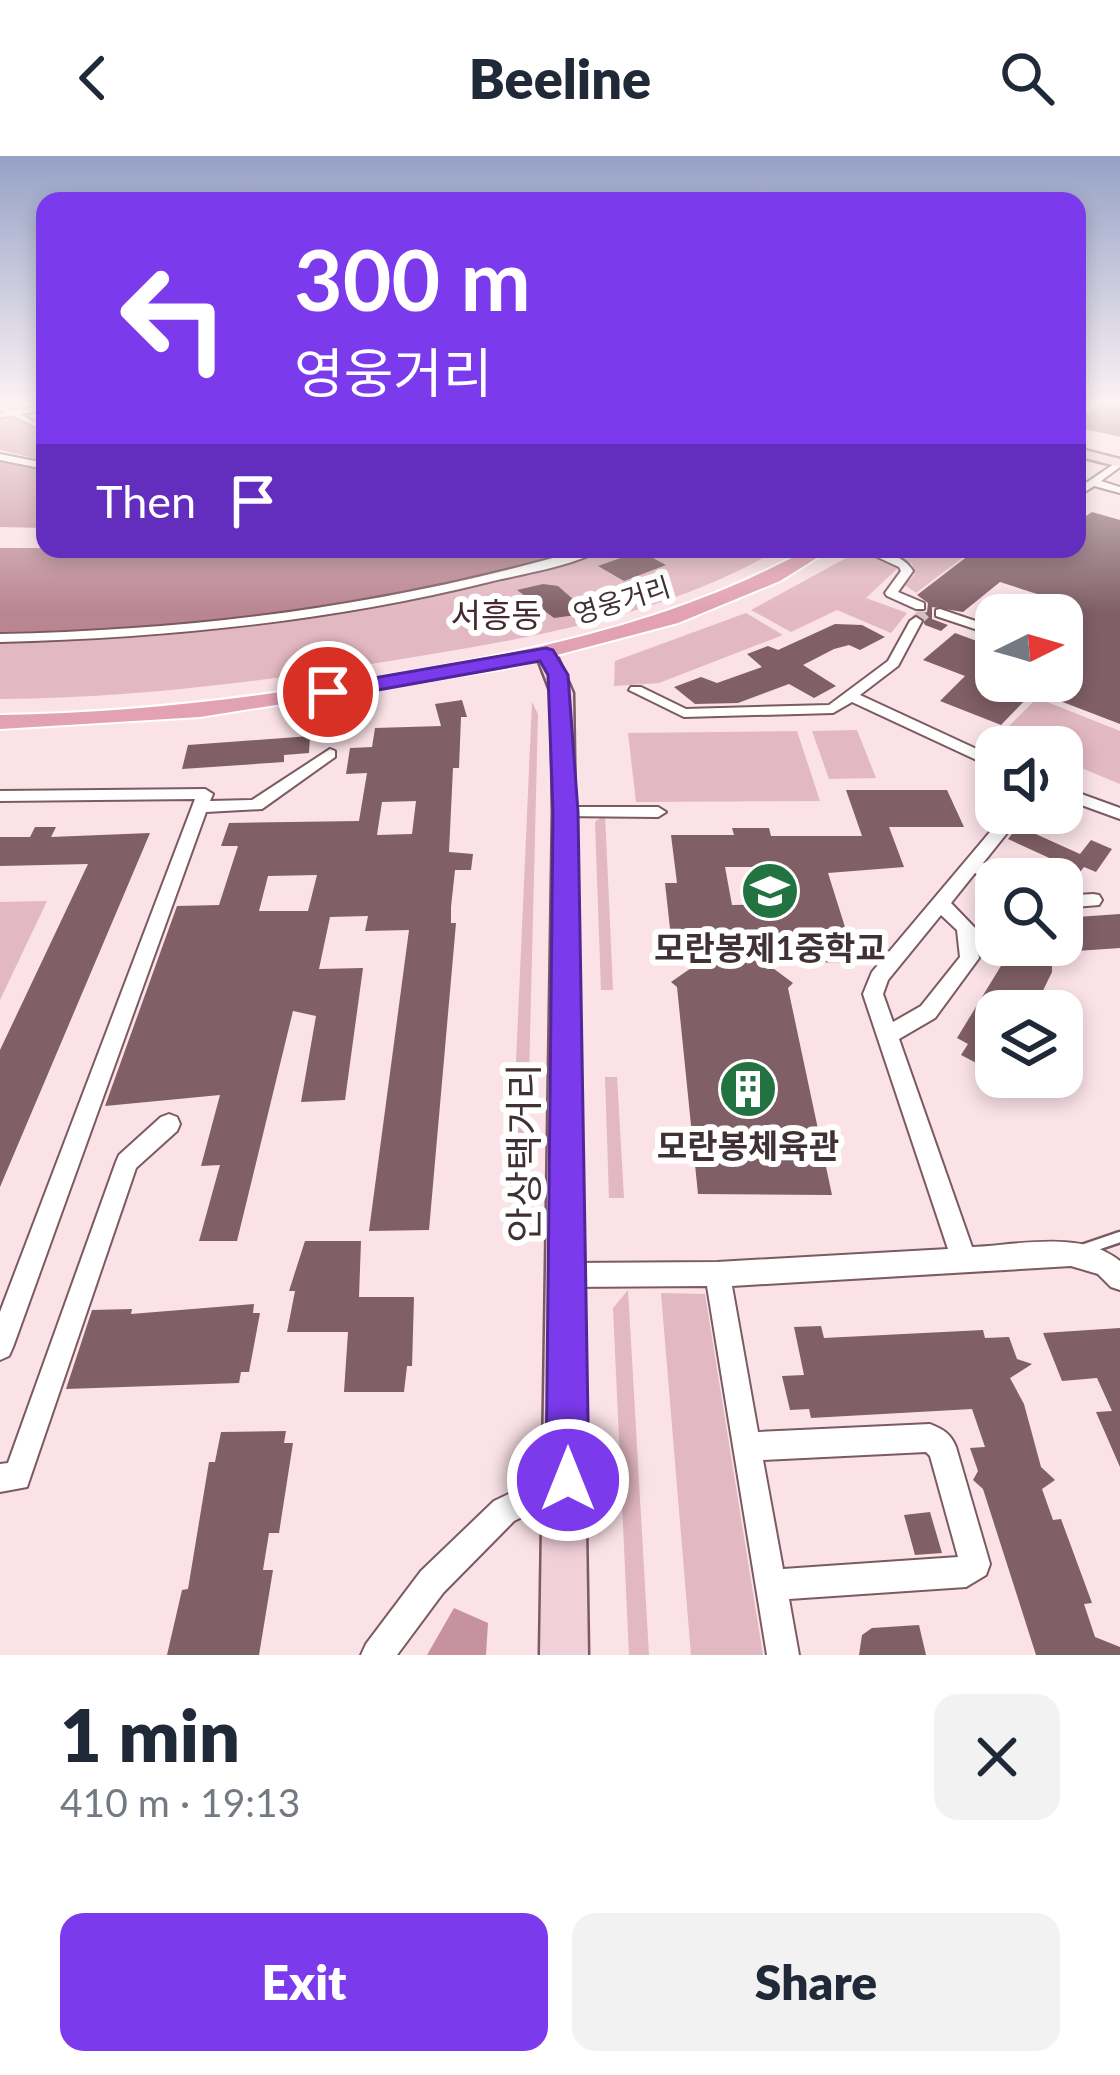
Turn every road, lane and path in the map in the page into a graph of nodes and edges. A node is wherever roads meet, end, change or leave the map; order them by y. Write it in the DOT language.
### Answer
graph roads {
  1 [pos="1106,473"];
  2 [pos="1093,482"];
  3 [pos="1086,487"];
  4 [pos="1120,490"];
  5 [pos="560,558"];
  6 [pos="804,558"];
  7 [pos="887,558"];
  8 [pos="940,613"];
  9 [pos="975,625"];
  10 [pos="0,638"];
  11 [pos="546,654"];
  12 [pos="636,690"];
  13 [pos="851,696"];
  14 [pos="0,722"];
  15 [pos="330,754"];
  16 [pos="975,754"];
  17 [pos="0,796"];
  18 [pos="1083,800"];
  19 [pos="200,807"];
  20 [pos="565,812"];
  21 [pos="658,812"];
  22 [pos="1120,814"];
  23 [pos="999,834"];
  24 [pos="974,866"];
  25 [pos="1093,900"];
  26 [pos="1083,901"];
  27 [pos="942,904"];
  28 [pos="886,1036"];
  29 [pos="169,1124"];
  30 [pos="1120,1237"];
  31 [pos="1071,1254"];
  32 [pos="964,1258"];
  33 [pos="717,1274"];
  34 [pos="567,1275"];
  35 [pos="1120,1278"];
  36 [pos="0,1347"];
  37 [pos="748,1447"];
  38 [pos="0,1478"];
  39 [pos="568,1480"];
  40 [pos="772,1585"];
  41 [pos="377,1655"];
  42 [pos="564,1655"];
  43 [pos="783,1655"];
  1 -- 2 [label="street"];
  2 -- 3 [label="street"];
  2 -- 4 [label="street"];
  5 -- 10 [label="street"];
  6 -- 11 [label="main road, 영웅거리"];
  7 -- 13 [label="street"];
  8 -- 9 [label="street"];
  11 -- 14 [label="main road, 영웅거리"];
  11 -- 20 [label="main road, 안상택거리"];
  12 -- 13 [label="street"];
  13 -- 16 [label="street"];
  15 -- 19 [label="street"];
  17 -- 19 [label="street"];
  18 -- 22 [label="street"];
  19 -- 36 [label="street"];
  20 -- 21 [label="street"];
  20 -- 34 [label="main road, 안상택거리"];
  23 -- 24 [label="street"];
  24 -- 27 [label="street"];
  25 -- 26 [label="street"];
  27 -- 28 [label="street"];
  27 -- 28 [label="street"];
  28 -- 32 [label="street"];
  29 -- 38 [label="street"];
  30 -- 31 [label="lane"];
  31 -- 32 [label="street"];
  31 -- 35 [label="street"];
  32 -- 33 [label="street"];
  33 -- 34 [label="street"];
  33 -- 37 [label="street"];
  34 -- 39 [label="main road, 안상택거리"];
  37 -- 40 [label="street"];
  37 -- 40 [label="street"];
  39 -- 41 [label="street"];
  39 -- 42 [label="main road, 안상택거리"];
  40 -- 43 [label="street"];
}
